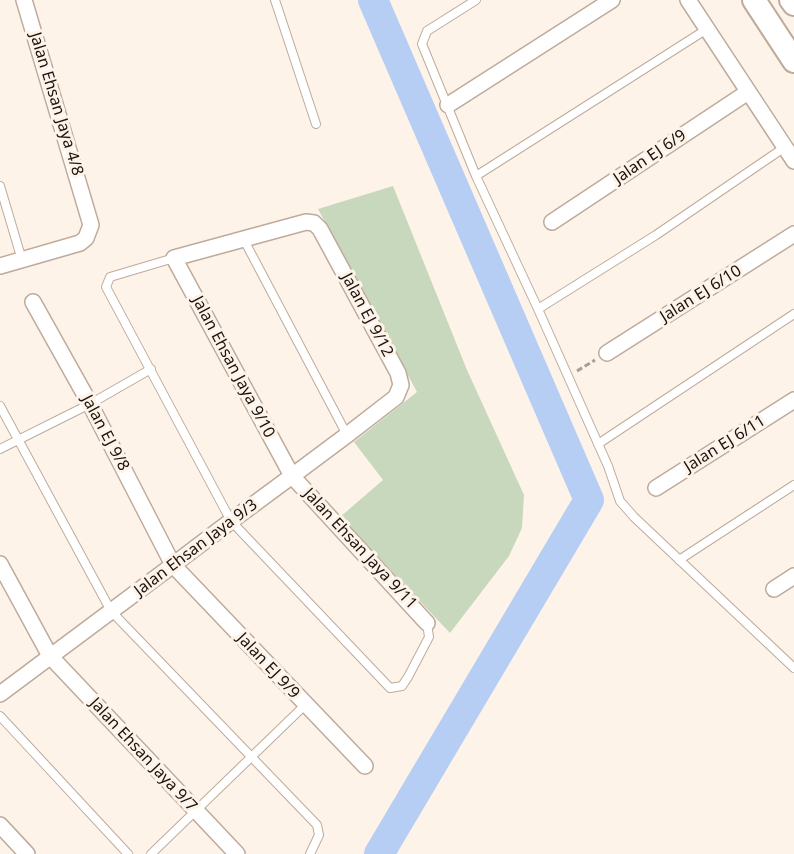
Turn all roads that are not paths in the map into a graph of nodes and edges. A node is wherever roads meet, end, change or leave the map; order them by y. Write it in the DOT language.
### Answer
graph roads {
  1 [pos="24,0"];
  2 [pos="275,0"];
  3 [pos="476,0"];
  4 [pos="612,0"];
  5 [pos="688,0"];
  6 [pos="754,0"];
  7 [pos="791,0"];
  8 [pos="794,4"];
  9 [pos="707,29"];
  10 [pos="794,61"];
  11 [pos="748,92"];
  12 [pos="448,105"];
  13 [pos="316,124"];
  14 [pos="785,147"];
  15 [pos="794,161"];
  16 [pos="476,176"];
  17 [pos="0,186"];
  18 [pos="552,222"];
  19 [pos="794,234"];
  20 [pos="244,240"];
  21 [pos="174,258"];
  22 [pos="22,260"];
  23 [pos="0,267"];
  24 [pos="33,302"];
  25 [pos="538,309"];
  26 [pos="794,314"];
  27 [pos="607,352"];
  28 [pos="151,369"];
  29 [pos="794,400"];
  30 [pos="391,402"];
  31 [pos="90,404"];
  32 [pos="0,406"];
  33 [pos="347,435"];
  34 [pos="17,440"];
  35 [pos="598,444"];
  36 [pos="0,449"];
  37 [pos="292,476"];
  38 [pos="794,485"];
  39 [pos="656,488"];
  40 [pos="231,521"];
  41 [pos="679,560"];
  42 [pos="0,564"];
  43 [pos="173,565"];
  44 [pos="794,576"];
  45 [pos="774,589"];
  46 [pos="111,611"];
  47 [pos="427,623"];
  48 [pos="50,656"];
  49 [pos="792,664"];
  50 [pos="0,694"];
  51 [pos="305,705"];
  52 [pos="0,717"];
  53 [pos="249,758"];
  54 [pos="365,766"];
  55 [pos="195,810"];
  56 [pos="0,825"];
  57 [pos="27,854"];
  58 [pos="128,854"];
  59 [pos="151,854"];
  60 [pos="237,854"];
  61 [pos="310,854"];
  1 -- 22 [label="street, Jalan Ehsan Jaya 4/8"];
  2 -- 13 [label="lane"];
  3 -- 12 [label="lane"];
  4 -- 12 [label="street"];
  5 -- 9 [label="street"];
  6 -- 10 [label="main road"];
  7 -- 8 [label="main road"];
  9 -- 11 [label="street"];
  9 -- 16 [label="lane"];
  11 -- 14 [label="street"];
  11 -- 18 [label="street, Jalan EJ 6/9"];
  12 -- 16 [label="lane"];
  14 -- 15 [label="street"];
  14 -- 25 [label="lane"];
  16 -- 25 [label="lane"];
  17 -- 22 [label="lane"];
  19 -- 27 [label="street, Jalan EJ 6/10"];
  20 -- 21 [label="street"];
  20 -- 30 [label="street, Jalan EJ 9/12"];
  20 -- 33 [label="lane"];
  21 -- 28 [label="lane"];
  21 -- 37 [label="street, Jalan Ehsan Jaya 9/10"];
  22 -- 23 [label="street"];
  24 -- 31 [label="street, Jalan EJ 9/8"];
  25 -- 35 [label="lane"];
  26 -- 35 [label="lane"];
  28 -- 31 [label="lane"];
  28 -- 40 [label="lane"];
  29 -- 39 [label="street, Jalan EJ 6/11"];
  30 -- 33 [label="street, Jalan Ehsan Jaya 9/3"];
  31 -- 34 [label="lane"];
  31 -- 43 [label="street, Jalan EJ 9/8"];
  32 -- 34 [label="lane"];
  33 -- 37 [label="street, Jalan Ehsan Jaya 9/3"];
  34 -- 36 [label="lane"];
  34 -- 46 [label="lane"];
  35 -- 41 [label="lane"];
  37 -- 40 [label="street, Jalan Ehsan Jaya 9/3"];
  37 -- 47 [label="street, Jalan Ehsan Jaya 9/11"];
  38 -- 41 [label="lane"];
  40 -- 43 [label="street, Jalan Ehsan Jaya 9/3"];
  40 -- 47 [label="lane"];
  41 -- 49 [label="lane"];
  42 -- 48 [label="street, Jalan Ehsan Jaya 9/7"];
  43 -- 46 [label="street, Jalan Ehsan Jaya 9/3"];
  43 -- 51 [label="street, Jalan EJ 9/9"];
  44 -- 45 [label="street"];
  46 -- 48 [label="street, Jalan Ehsan Jaya 9/3"];
  46 -- 53 [label="lane"];
  48 -- 50 [label="street, Jalan Ehsan Jaya 9/3"];
  48 -- 55 [label="street, Jalan Ehsan Jaya 9/7"];
  51 -- 53 [label="lane"];
  51 -- 54 [label="street, Jalan EJ 9/9"];
  52 -- 58 [label="lane"];
  53 -- 55 [label="lane"];
  53 -- 61 [label="lane"];
  55 -- 59 [label="lane"];
  55 -- 60 [label="street, Jalan Ehsan Jaya 9/7"];
  56 -- 57 [label="street"];
}
